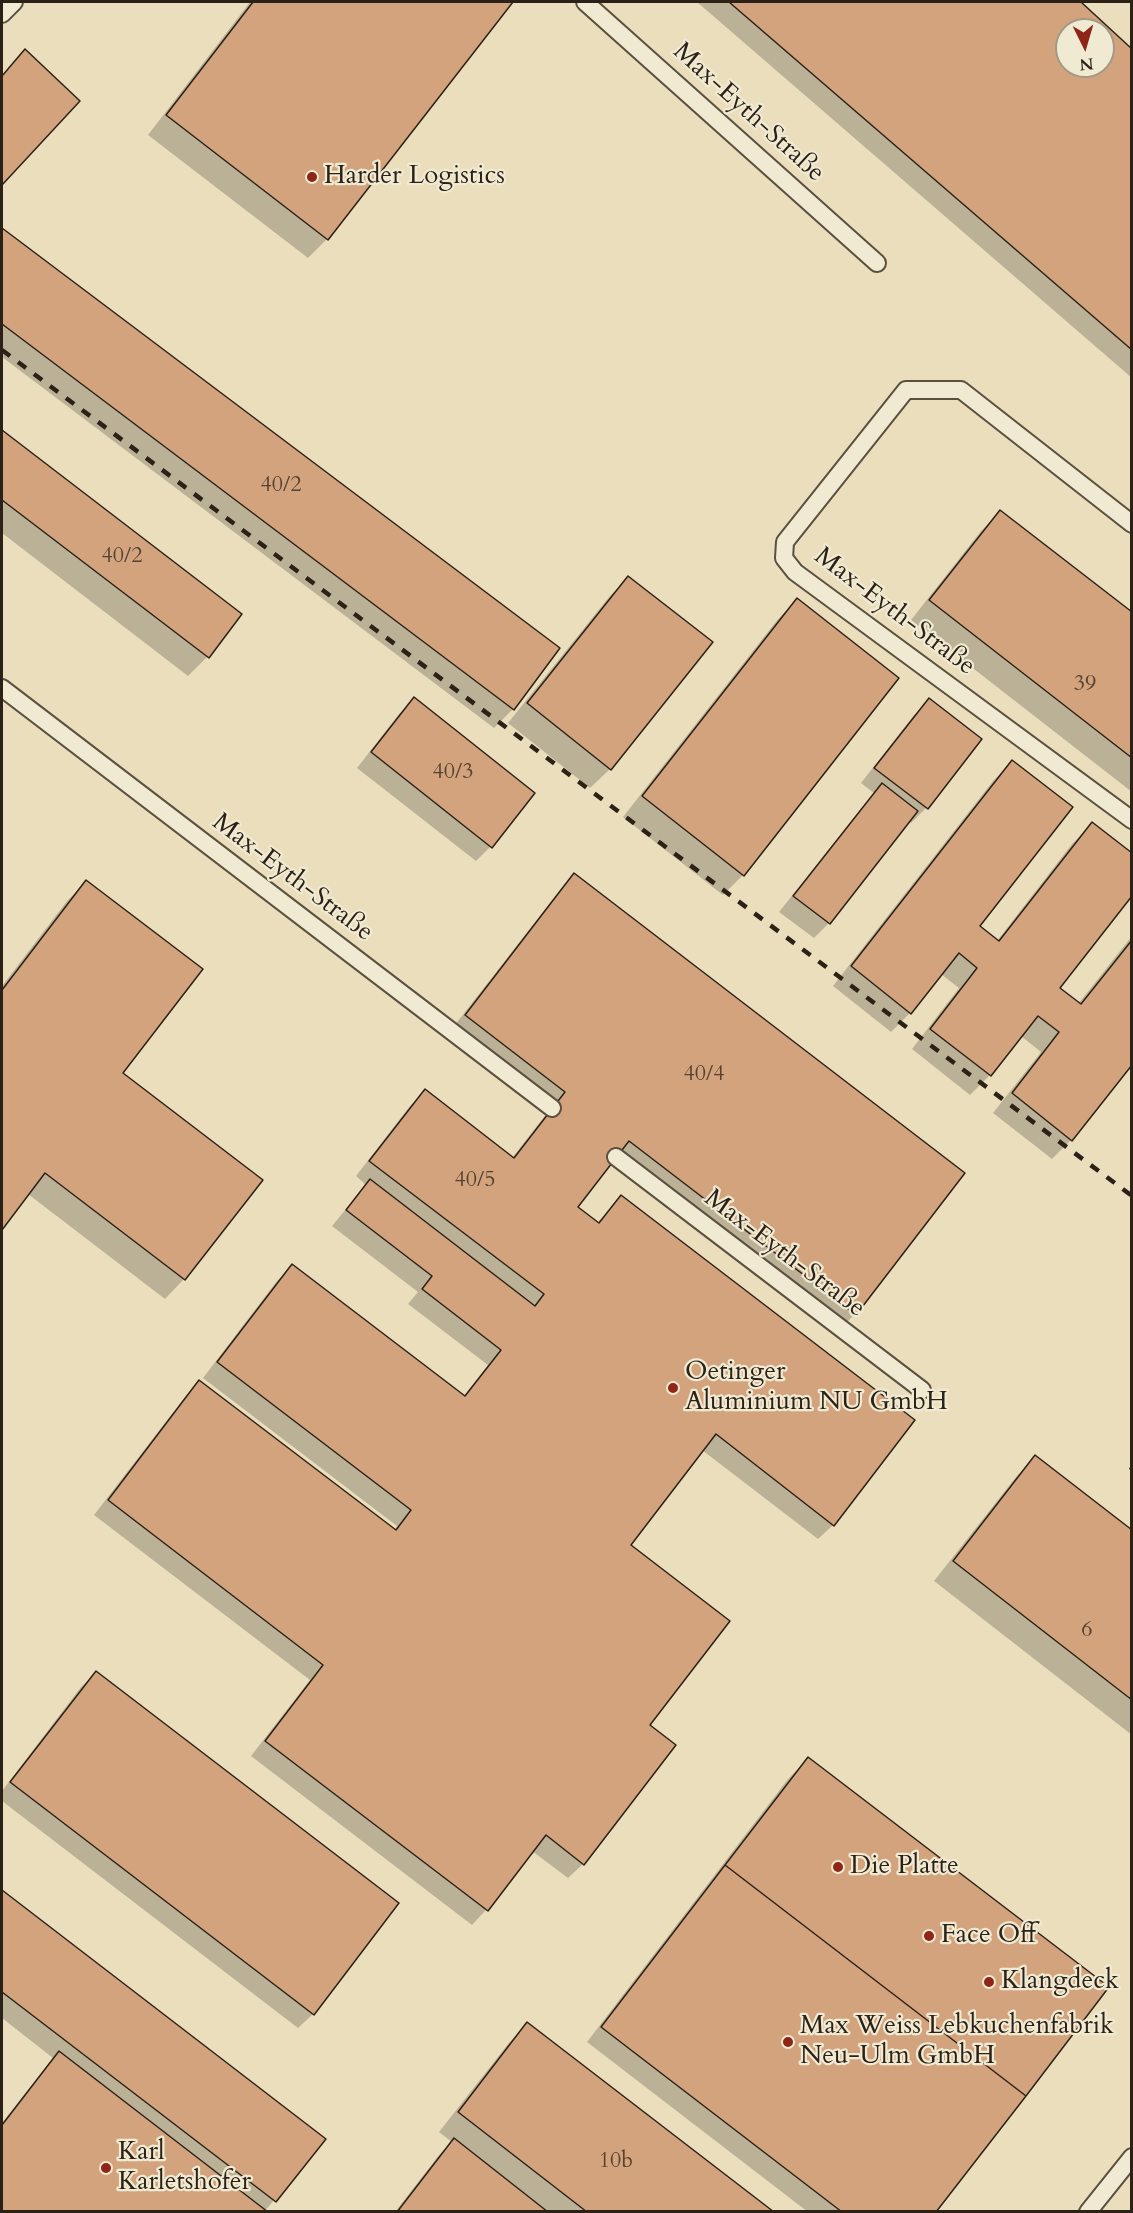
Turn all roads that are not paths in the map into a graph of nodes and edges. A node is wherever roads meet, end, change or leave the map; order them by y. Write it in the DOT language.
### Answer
graph roads {
  1 [pos="14,2"];
  2 [pos="585,2"];
  3 [pos="2,14"];
  4 [pos="877,263"];
  5 [pos="1131,524"];
  6 [pos="2,688"];
  7 [pos="1131,820"];
  8 [pos="552,1108"];
  9 [pos="616,1157"];
  10 [pos="922,1390"];
  11 [pos="1131,2157"];
  12 [pos="1088,2211"];
  1 -- 3 [label="lane"];
  2 -- 4 [label="lane, Max-Eyth-Straße"];
  5 -- 7 [label="lane, Max-Eyth-Straße"];
  6 -- 8 [label="lane, Max-Eyth-Straße"];
  9 -- 10 [label="lane, Max-Eyth-Straße"];
  11 -- 12 [label="lane"];
}
